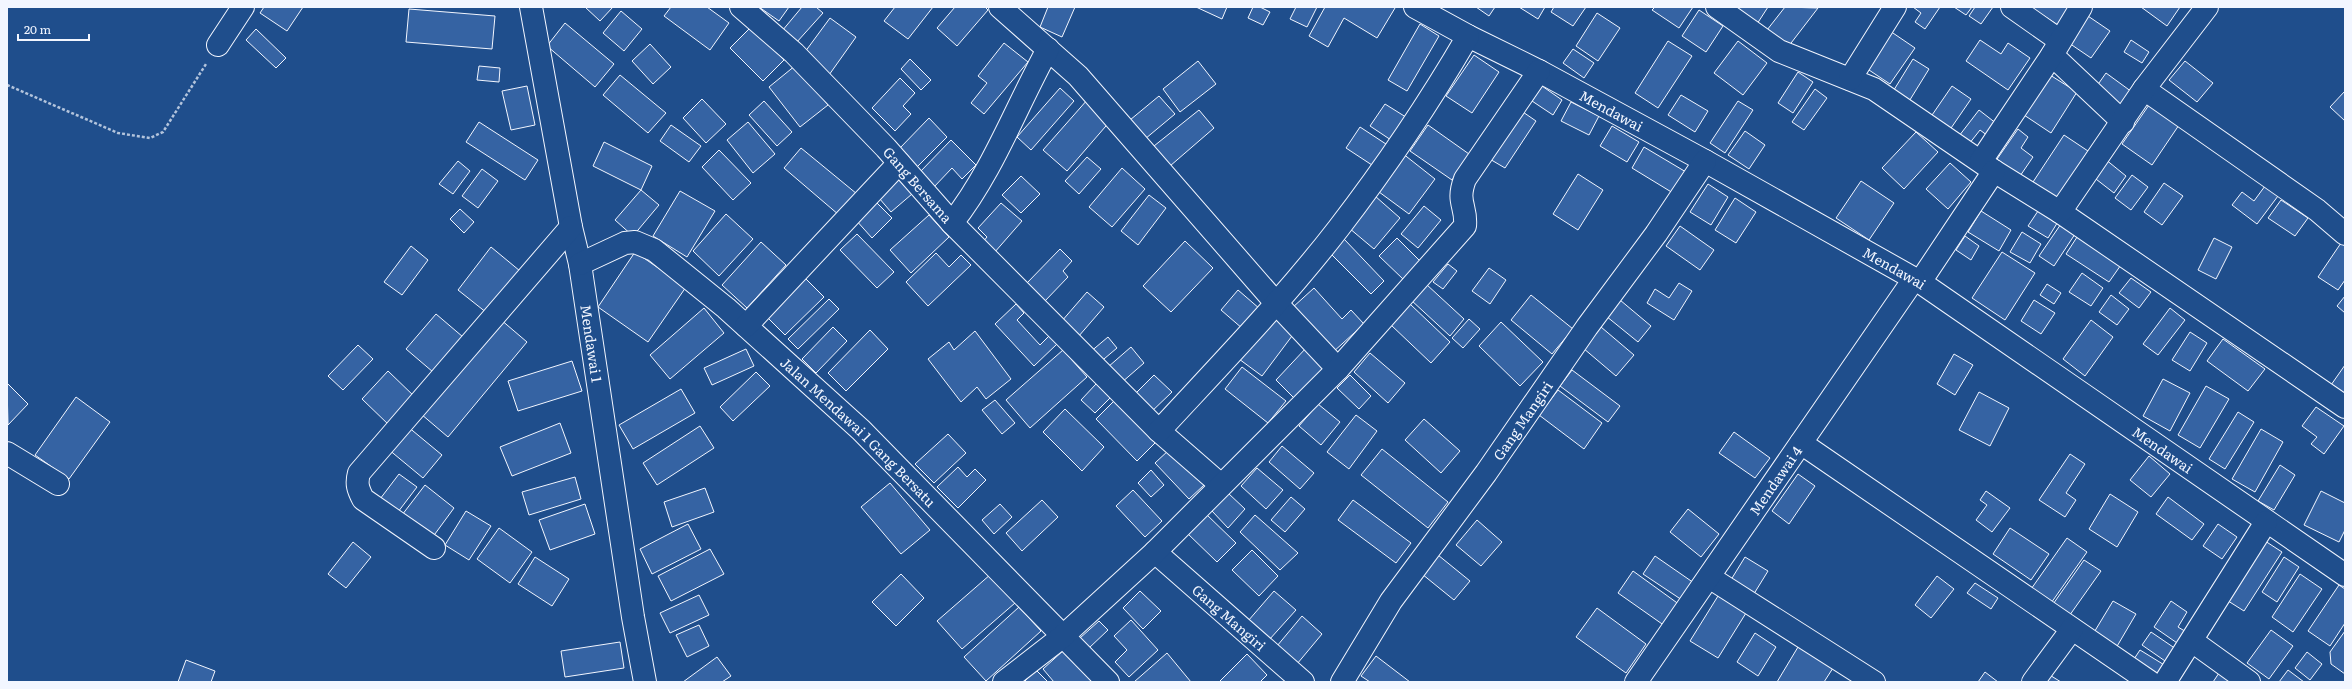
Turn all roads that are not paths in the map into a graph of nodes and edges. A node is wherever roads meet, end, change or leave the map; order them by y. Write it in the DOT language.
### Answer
graph roads {
  1 [pos="243,7"];
  2 [pos="532,7"];
  3 [pos="742,7"];
  4 [pos="1000,7"];
  5 [pos="1416,7"];
  6 [pos="1717,7"];
  7 [pos="1895,7"];
  8 [pos="2012,7"];
  9 [pos="2081,7"];
  10 [pos="2206,7"];
  11 [pos="1468,36"];
  12 [pos="218,45"];
  13 [pos="2056,48"];
  14 [pos="1048,49"];
  15 [pos="1540,71"];
  16 [pos="1850,78"];
  17 [pos="2144,89"];
  18 [pos="2123,122"];
  19 [pos="1705,161"];
  20 [pos="899,163"];
  21 [pos="1987,166"];
  22 [pos="2060,212"];
  23 [pos="952,223"];
  24 [pos="571,227"];
  25 [pos="2345,234"];
  26 [pos="580,264"];
  27 [pos="1917,281"];
  28 [pos="1276,303"];
  29 [pos="746,326"];
  30 [pos="1338,369"];
  31 [pos="2345,407"];
  32 [pos="1159,431"];
  33 [pos="1801,443"];
  34 [pos="7,453"];
  35 [pos="58,484"];
  36 [pos="1222,485"];
  37 [pos="2266,522"];
  38 [pos="434,548"];
  39 [pos="1155,552"];
  40 [pos="2345,575"];
  41 [pos="1709,577"];
  42 [pos="2072,629"];
  43 [pos="1062,637"];
  44 [pos="2192,641"];
  45 [pos="645,682"];
  46 [pos="1004,682"];
  47 [pos="1108,682"];
  48 [pos="1303,682"];
  49 [pos="1342,682"];
  50 [pos="1636,682"];
  51 [pos="1874,682"];
  52 [pos="2033,682"];
  53 [pos="2150,682"];
  54 [pos="2165,682"];
  55 [pos="2250,682"];
  1 -- 12 [label="street"];
  2 -- 24 [label="street, Mendawai 1"];
  3 -- 20 [label="street, Gang Bersama"];
  4 -- 14 [label="street"];
  5 -- 11 [label="street, Mendawai"];
  6 -- 16 [label="street"];
  7 -- 16 [label="street"];
  8 -- 13 [label="street"];
  9 -- 13 [label="street, Mendawai 4"];
  10 -- 17 [label="street"];
  11 -- 15 [label="street, Mendawai"];
  11 -- 28 [label="street"];
  13 -- 18 [label="street"];
  13 -- 21 [label="street, Mendawai 4"];
  14 -- 23 [label="street, Gang Bersama"];
  14 -- 28 [label="street"];
  15 -- 19 [label="street, Mendawai"];
  15 -- 30 [label="street"];
  16 -- 21 [label="street"];
  17 -- 18 [label="street"];
  17 -- 25 [label="street"];
  18 -- 22 [label="street"];
  19 -- 27 [label="street, Mendawai"];
  19 -- 49 [label="street, Gang Mangiri"];
  20 -- 23 [label="street, Gang Bersama"];
  20 -- 29 [label="street"];
  21 -- 22 [label="street"];
  21 -- 27 [label="street, Mendawai 4"];
  22 -- 31 [label="street"];
  23 -- 32 [label="street"];
  24 -- 26 [label="street, Mendawai 1"];
  24 -- 38 [label="street"];
  26 -- 29 [label="street, Jalan Mendawai 1 Gang Bersatu"];
  26 -- 45 [label="street, Mendawai 1"];
  27 -- 33 [label="street, Mendawai 4"];
  27 -- 37 [label="street, Mendawai"];
  28 -- 30 [label="street"];
  28 -- 32 [label="street"];
  29 -- 43 [label="street, Jalan Mendawai 1 Gang Bersatu"];
  30 -- 36 [label="street"];
  32 -- 36 [label="street"];
  33 -- 41 [label="street, Mendawai 4"];
  33 -- 42 [label="street"];
  34 -- 35 [label="street"];
  36 -- 39 [label="street"];
  37 -- 40 [label="street, Mendawai"];
  37 -- 44 [label="street"];
  39 -- 43 [label="street"];
  39 -- 48 [label="street, Gang Mangiri"];
  41 -- 50 [label="street, Mendawai 4"];
  41 -- 51 [label="street"];
  42 -- 52 [label="street"];
  42 -- 53 [label="street"];
  43 -- 46 [label="street"];
  43 -- 47 [label="street, Jalan Mendawai 1 Gang Bersatu"];
  44 -- 54 [label="street"];
  44 -- 55 [label="street"];
}
